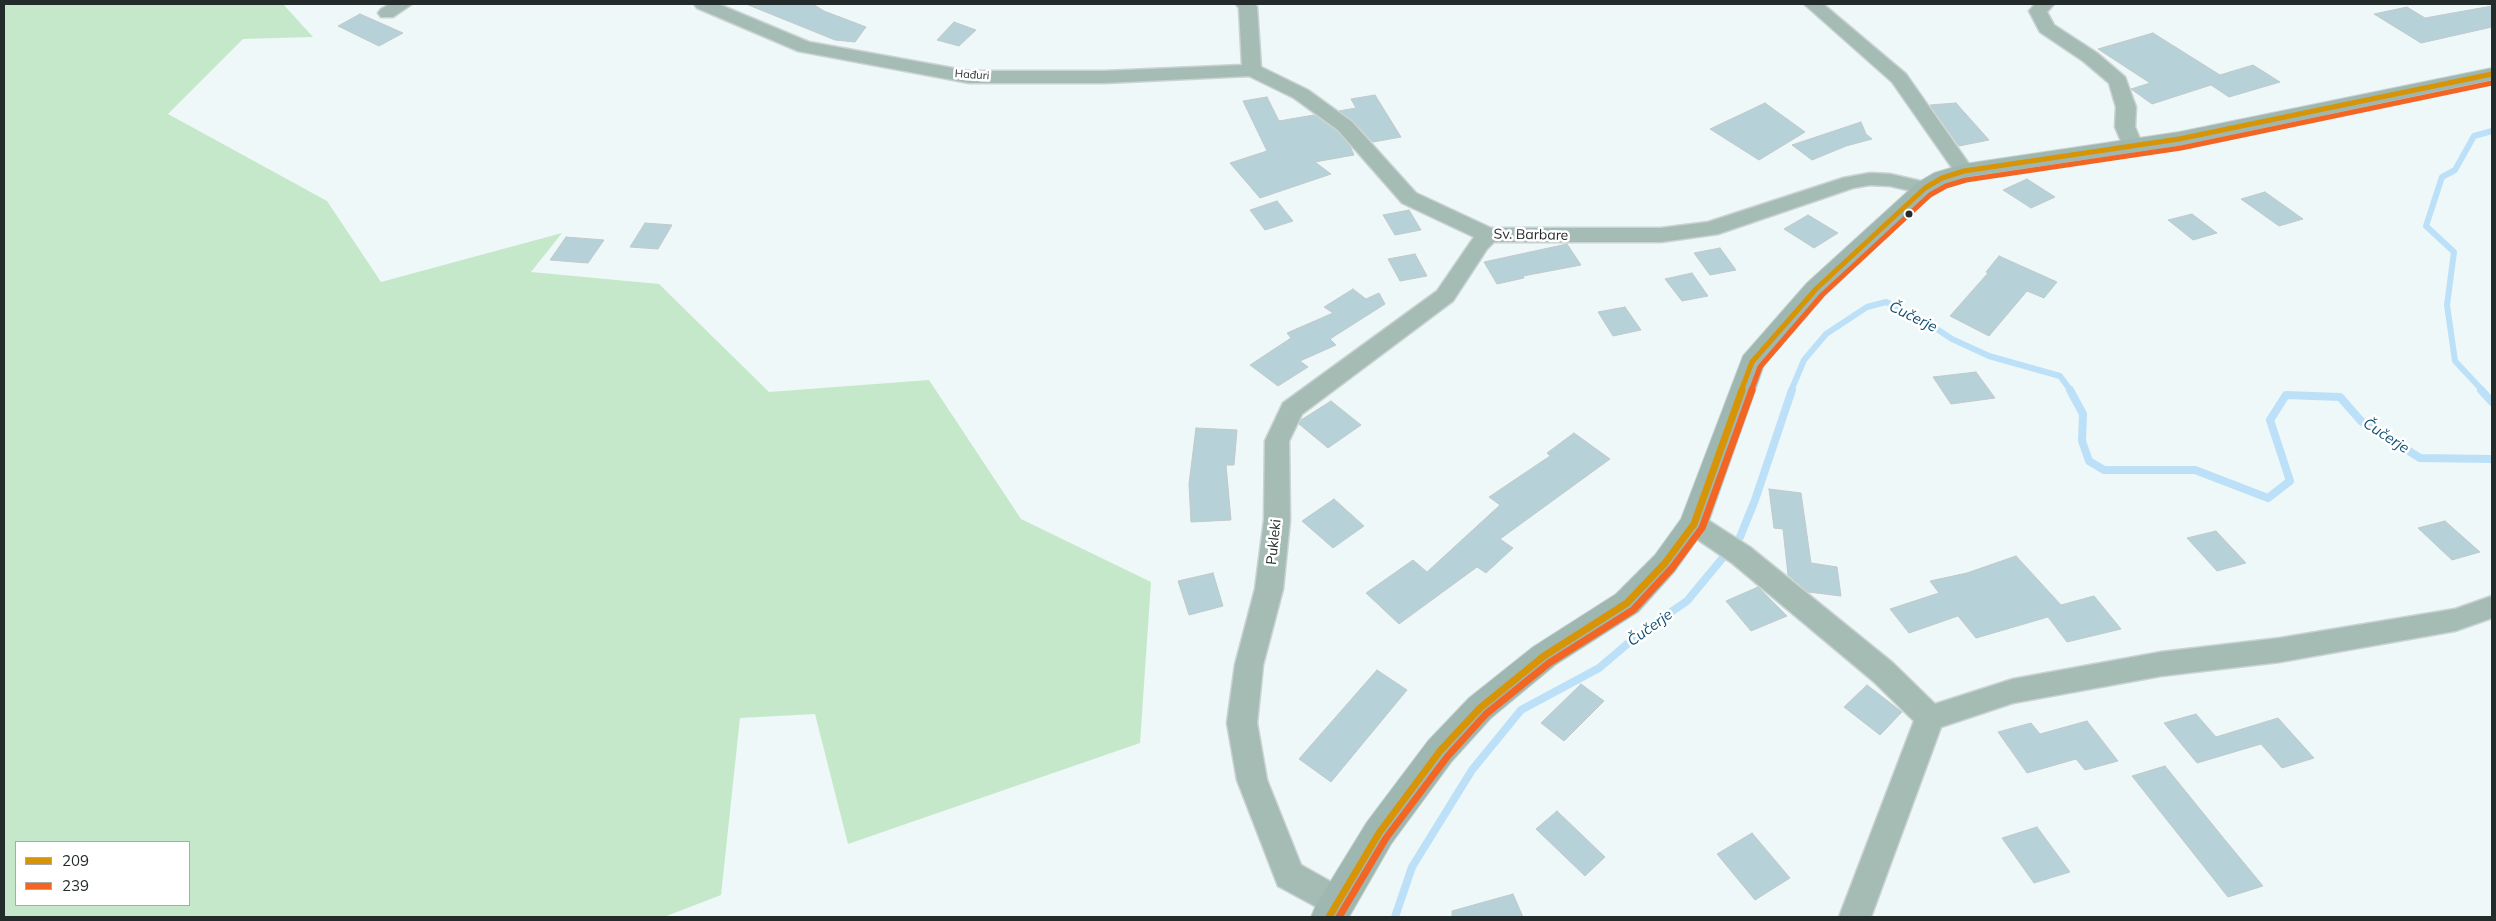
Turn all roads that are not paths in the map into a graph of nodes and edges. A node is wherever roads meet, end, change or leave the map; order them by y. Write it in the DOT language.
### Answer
graph roads {
  1 [pos="403,4"];
  2 [pos="703,4"];
  3 [pos="1245,4"];
  4 [pos="1812,4"];
  5 [pos="2045,4"];
  6 [pos="387,13"];
  7 [pos="1252,70"];
  8 [pos="2492,74"];
  9 [pos="2133,146"];
  10 [pos="1964,171"];
  11 [pos="1925,188"];
  12 [pos="1488,235"];
  13 [pos="1704,531"];
  14 [pos="2492,607"];
  15 [pos="1930,718"];
  16 [pos="1334,910"];
  17 [pos="1855,917"];
  1 -- 6 [label="street"];
  2 -- 7 [label="street, Hađuri"];
  3 -- 7 [label="street"];
  4 -- 10 [label="street"];
  5 -- 9 [label="street"];
  7 -- 12 [label="street, Sv. Barbare"];
  8 -- 9 [label="street"];
  9 -- 10 [label="street"];
  10 -- 11 [label="street"];
  11 -- 12 [label="street, Sv. Barbare"];
  11 -- 13 [label="street"];
  12 -- 16 [label="street, Pukleki"];
  13 -- 15 [label="street"];
  13 -- 16 [label="street"];
  14 -- 15 [label="street"];
  15 -- 17 [label="street"];
}
